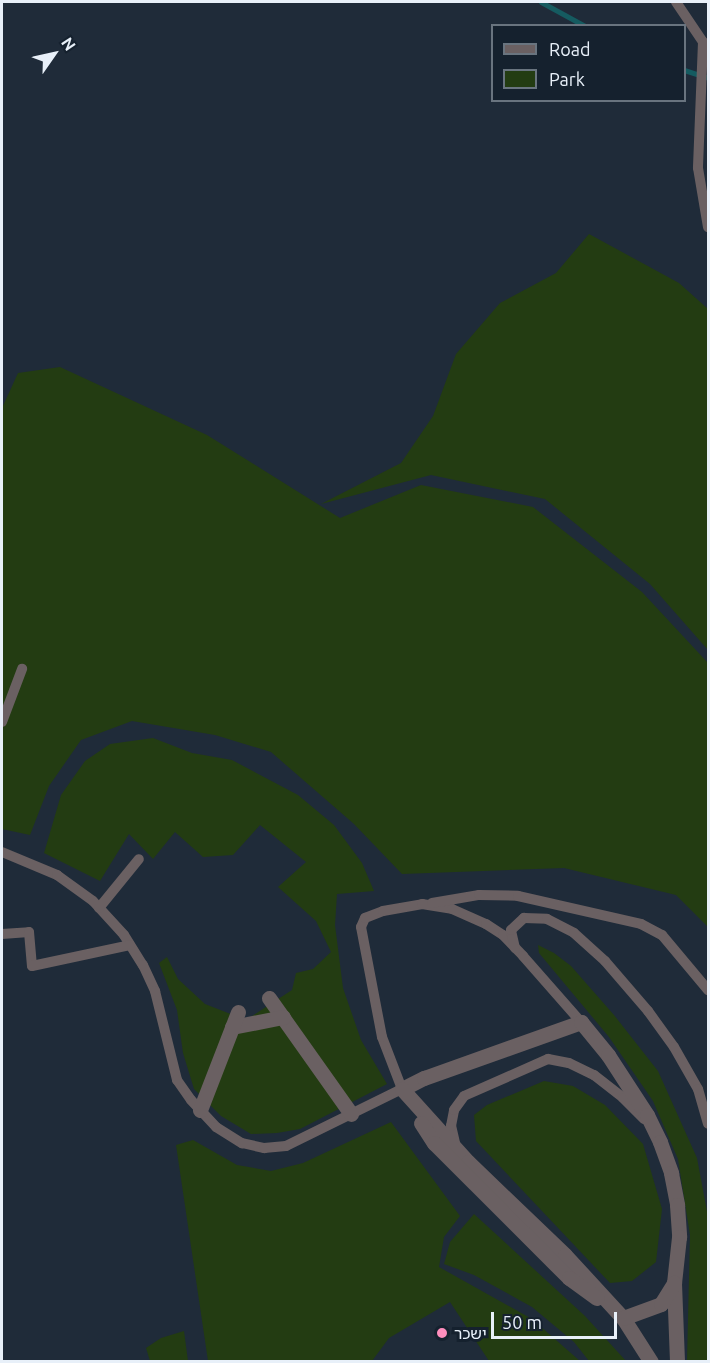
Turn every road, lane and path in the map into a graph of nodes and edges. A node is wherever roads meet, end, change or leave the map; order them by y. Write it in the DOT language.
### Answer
graph roads {
  1 [pos="676,2"];
  2 [pos="708,227"];
  3 [pos="22,669"];
  4 [pos="2,722"];
  5 [pos="2,852"];
  6 [pos="139,859"];
  7 [pos="422,904"];
  8 [pos="99,908"];
  9 [pos="2,934"];
  10 [pos="130,945"];
  11 [pos="515,948"];
  12 [pos="708,990"];
  13 [pos="269,998"];
  14 [pos="238,1012"];
  15 [pos="283,1017"];
  16 [pos="581,1022"];
  17 [pos="232,1027"];
  18 [pos="402,1089"];
  19 [pos="200,1110"];
  20 [pos="351,1114"];
  21 [pos="708,1124"];
  22 [pos="654,1130"];
  23 [pos="458,1152"];
  24 [pos="674,1283"];
  25 [pos="612,1306"];
  26 [pos="623,1318"];
  27 [pos="651,1362"];
  28 [pos="677,1362"];
  1 -- 2 [label="lane"];
  3 -- 4 [label="lane"];
  5 -- 8 [label="lane"];
  6 -- 8 [label="lane"];
  7 -- 11 [label="lane"];
  7 -- 12 [label="lane"];
  7 -- 18 [label="lane"];
  8 -- 10 [label="lane"];
  9 -- 10 [label="lane"];
  10 -- 19 [label="lane"];
  11 -- 16 [label="lane"];
  11 -- 21 [label="lane"];
  13 -- 15 [label="street"];
  14 -- 17 [label="street"];
  15 -- 17 [label="street"];
  15 -- 20 [label="street"];
  16 -- 18 [label="street"];
  16 -- 22 [label="street"];
  17 -- 19 [label="street"];
  18 -- 20 [label="lane"];
  18 -- 23 [label="street"];
  18 -- 25 [label="street"];
  19 -- 20 [label="lane"];
  22 -- 23 [label="lane"];
  22 -- 24 [label="street"];
  23 -- 25 [label="street"];
  24 -- 26 [label="street"];
  24 -- 28 [label="street"];
  25 -- 26 [label="street"];
  26 -- 27 [label="street"];
}
